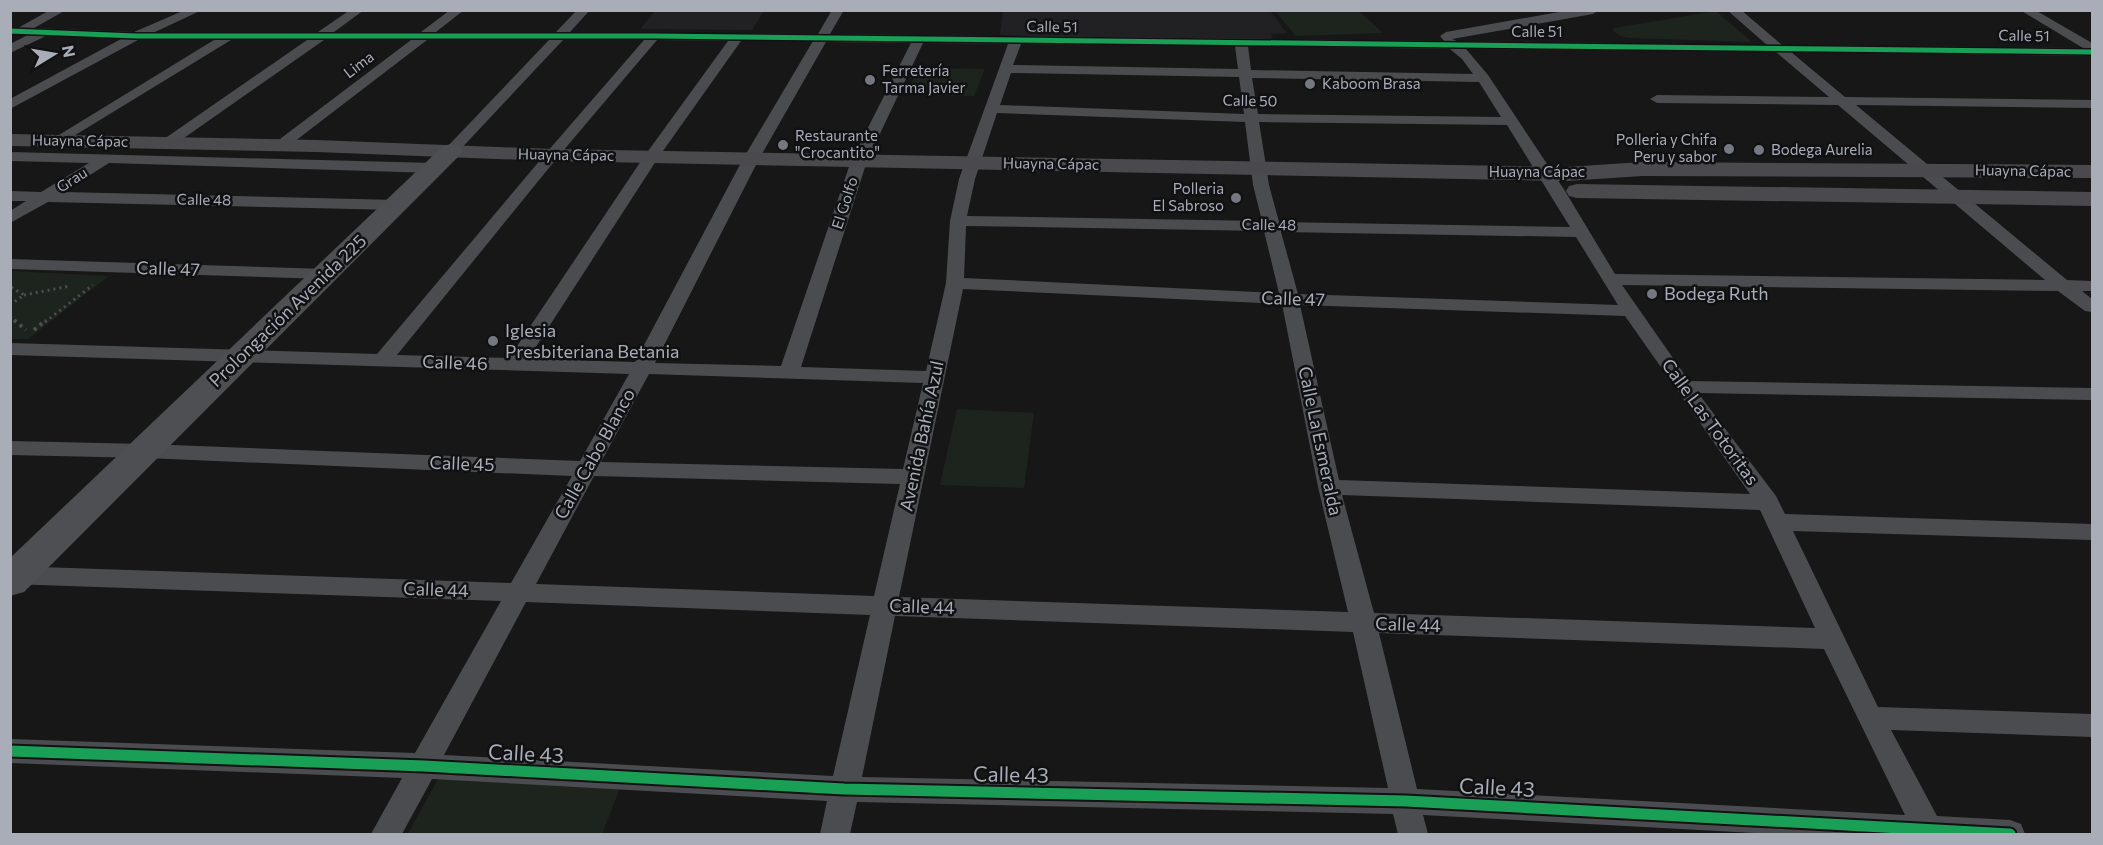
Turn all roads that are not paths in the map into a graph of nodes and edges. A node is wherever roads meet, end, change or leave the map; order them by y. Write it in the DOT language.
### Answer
graph roads {
  1 [pos="60,10"];
  2 [pos="196,10"];
  3 [pos="358,10"];
  4 [pos="458,10"];
  5 [pos="584,10"];
  6 [pos="838,10"];
  7 [pos="1593,10"];
  8 [pos="1733,10"];
  9 [pos="2026,10"];
  10 [pos="44,32"];
  11 [pos="13,33"];
  12 [pos="562,35"];
  13 [pos="136,36"];
  14 [pos="424,36"];
  15 [pos="654,36"];
  16 [pos="228,37"];
  17 [pos="323,37"];
  18 [pos="737,37"];
  19 [pos="823,38"];
  20 [pos="918,40"];
  21 [pos="1452,41"];
  22 [pos="1015,42"];
  23 [pos="1241,44"];
  24 [pos="1777,48"];
  25 [pos="2092,48"];
  26 [pos="10,49"];
  27 [pos="2092,52"];
  28 [pos="1004,69"];
  29 [pos="1244,74"];
  30 [pos="1483,78"];
  31 [pos="1658,99"];
  32 [pos="1844,101"];
  33 [pos="2092,104"];
  34 [pos="10,105"];
  35 [pos="991,109"];
  36 [pos="1251,118"];
  37 [pos="1509,121"];
  38 [pos="10,140"];
  39 [pos="59,141"];
  40 [pos="134,142"];
  41 [pos="169,142"];
  42 [pos="281,145"];
  43 [pos="10,156"];
  44 [pos="106,159"];
  45 [pos="442,160"];
  46 [pos="546,163"];
  47 [pos="646,164"];
  48 [pos="747,166"];
  49 [pos="856,169"];
  50 [pos="1926,170"];
  51 [pos="970,171"];
  52 [pos="2092,172"];
  53 [pos="1260,177"];
  54 [pos="1551,182"];
  55 [pos="10,196"];
  56 [pos="46,197"];
  57 [pos="1959,198"];
  58 [pos="2092,199"];
  59 [pos="397,205"];
  60 [pos="10,218"];
  61 [pos="958,221"];
  62 [pos="1271,225"];
  63 [pos="1580,232"];
  64 [pos="10,264"];
  65 [pos="326,274"];
  66 [pos="1609,279"];
  67 [pos="955,283"];
  68 [pos="2064,286"];
  69 [pos="2092,286"];
  70 [pos="1290,299"];
  71 [pos="2092,307"];
  72 [pos="1631,311"];
  73 [pos="15,341"];
  74 [pos="242,356"];
  75 [pos="382,360"];
  76 [pos="515,364"];
  77 [pos="642,368"];
  78 [pos="789,373"];
  79 [pos="935,377"];
  80 [pos="1683,387"];
  81 [pos="2092,394"];
  82 [pos="10,448"];
  83 [pos="146,450"];
  84 [pos="587,469"];
  85 [pos="914,477"];
  86 [pos="1329,487"];
  87 [pos="1773,512"];
  88 [pos="2092,532"];
  89 [pos="13,577"];
  90 [pos="519,592"];
  91 [pos="886,605"];
  92 [pos="1364,624"];
  93 [pos="1834,639"];
  94 [pos="1870,717"];
  95 [pos="2092,726"];
  96 [pos="10,751"];
  97 [pos="424,766"];
  98 [pos="844,789"];
  99 [pos="1406,801"];
  100 [pos="1930,833"];
  101 [pos="386,834"];
  102 [pos="835,834"];
  103 [pos="1413,834"];
  104 [pos="2010,834"];
  1 -- 11 [label="street"];
  2 -- 13 [label="street"];
  3 -- 17 [label="street"];
  4 -- 14 [label="street, Lima"];
  5 -- 12 [label="street, Prolongación Avenida 225"];
  6 -- 19 [label="street, Calle Cabo Blanco"];
  7 -- 21 [label="street"];
  8 -- 24 [label="street"];
  9 -- 25 [label="street"];
  10 -- 11 [label="street, Calle 51"];
  10 -- 13 [label="street, Calle 51"];
  10 -- 26 [label="street"];
  12 -- 14 [label="street, Calle 51"];
  12 -- 15 [label="street, Calle 51"];
  12 -- 45 [label="street, Prolongación Avenida 225"];
  13 -- 16 [label="street, Calle 51"];
  13 -- 34 [label="street"];
  14 -- 17 [label="street, Calle 51"];
  14 -- 42 [label="street, Lima"];
  15 -- 18 [label="street, Calle 51"];
  15 -- 46 [label="street"];
  16 -- 17 [label="street, Calle 51"];
  16 -- 39 [label="street"];
  17 -- 41 [label="street"];
  18 -- 19 [label="street, Calle 51"];
  18 -- 47 [label="street"];
  19 -- 20 [label="street, Calle 51"];
  19 -- 48 [label="street, Calle Cabo Blanco"];
  20 -- 22 [label="street, Calle 51"];
  20 -- 49 [label="street, El Golfo"];
  21 -- 23 [label="street, Calle 51"];
  21 -- 24 [label="street, Calle 51"];
  21 -- 30 [label="street, Calle Las Totoritas"];
  22 -- 23 [label="street, Calle 51"];
  22 -- 28 [label="street, Avenida Bahía Azul"];
  23 -- 29 [label="street, Calle La Esmeralda"];
  24 -- 27 [label="street, Calle 51"];
  24 -- 32 [label="street"];
  28 -- 29 [label="street"];
  28 -- 35 [label="street, Avenida Bahía Azul"];
  29 -- 30 [label="street"];
  29 -- 36 [label="street, Calle La Esmeralda"];
  30 -- 37 [label="street, Calle Las Totoritas"];
  31 -- 32 [label="street"];
  32 -- 33 [label="street"];
  32 -- 50 [label="street"];
  35 -- 36 [label="street, Calle 50"];
  35 -- 51 [label="street, Avenida Bahía Azul"];
  36 -- 37 [label="street, Calle 50"];
  36 -- 53 [label="street, Calle La Esmeralda"];
  37 -- 54 [label="street, Calle Las Totoritas"];
  38 -- 39 [label="main road, Huayna Cápac"];
  39 -- 40 [label="main road, Huayna Cápac"];
  40 -- 41 [label="main road, Huayna Cápac"];
  40 -- 44 [label="street, Grau"];
  41 -- 42 [label="main road, Huayna Cápac"];
  42 -- 45 [label="main road, Huayna Cápac"];
  43 -- 44 [label="street, Huayna Cápac"];
  44 -- 45 [label="street, Huayna Cápac"];
  44 -- 56 [label="street, Grau"];
  45 -- 46 [label="main road, Huayna Cápac"];
  45 -- 59 [label="main road, Prolongación Avenida 225"];
  46 -- 47 [label="main road, Huayna Cápac"];
  46 -- 75 [label="street"];
  47 -- 48 [label="main road, Huayna Cápac"];
  47 -- 76 [label="street"];
  48 -- 49 [label="main road, Huayna Cápac"];
  48 -- 77 [label="street, Calle Cabo Blanco"];
  49 -- 51 [label="main road, Huayna Cápac"];
  49 -- 78 [label="street, El Golfo"];
  50 -- 52 [label="main road, Huayna Cápac"];
  50 -- 54 [label="main road, Huayna Cápac"];
  50 -- 57 [label="street"];
  51 -- 53 [label="main road, Huayna Cápac"];
  51 -- 61 [label="street, Avenida Bahía Azul"];
  53 -- 54 [label="main road, Huayna Cápac"];
  53 -- 62 [label="street, Calle La Esmeralda"];
  54 -- 57 [label="main road, Huayna Cápac"];
  54 -- 63 [label="street, Calle Las Totoritas"];
  55 -- 56 [label="street, Calle 48"];
  56 -- 59 [label="street, Calle 48"];
  56 -- 60 [label="street, Grau"];
  57 -- 58 [label="main road, Huayna Cápac"];
  57 -- 68 [label="street"];
  59 -- 65 [label="main road, Prolongación Avenida 225"];
  61 -- 62 [label="street, Calle 48"];
  61 -- 67 [label="street, Avenida Bahía Azul"];
  62 -- 63 [label="street, Calle 48"];
  62 -- 70 [label="street, Calle La Esmeralda"];
  63 -- 66 [label="street, Calle Las Totoritas"];
  64 -- 65 [label="street, Calle 47"];
  65 -- 74 [label="main road, Prolongación Avenida 225"];
  66 -- 68 [label="street"];
  66 -- 72 [label="street, Calle Las Totoritas"];
  67 -- 70 [label="street, Calle 47"];
  67 -- 79 [label="street, Avenida Bahía Azul"];
  68 -- 69 [label="street"];
  68 -- 71 [label="street"];
  70 -- 72 [label="street, Calle 47"];
  70 -- 86 [label="street, Calle La Esmeralda"];
  72 -- 80 [label="street, Calle Las Totoritas"];
  73 -- 74 [label="street, Calle 46"];
  74 -- 75 [label="street, Calle 46"];
  74 -- 83 [label="main road, Prolongación Avenida 225"];
  75 -- 76 [label="street, Calle 46"];
  76 -- 77 [label="street, Calle 46"];
  77 -- 78 [label="street, Calle 46"];
  77 -- 84 [label="street, Calle Cabo Blanco"];
  78 -- 79 [label="street, Calle 46"];
  79 -- 85 [label="street, Avenida Bahía Azul"];
  80 -- 81 [label="street"];
  80 -- 87 [label="street, Calle Las Totoritas"];
  82 -- 83 [label="street, Calle 45"];
  83 -- 84 [label="street, Calle 45"];
  83 -- 89 [label="main road, Prolongación Avenida 225"];
  84 -- 85 [label="street, Calle 45"];
  84 -- 90 [label="street, Calle Cabo Blanco"];
  85 -- 91 [label="street, Avenida Bahía Azul"];
  86 -- 87 [label="street"];
  86 -- 92 [label="street, Calle La Esmeralda"];
  87 -- 88 [label="street"];
  87 -- 93 [label="street, Calle Las Totoritas"];
  89 -- 90 [label="street, Calle 44"];
  90 -- 91 [label="street, Calle 44"];
  90 -- 97 [label="street, Calle Cabo Blanco"];
  91 -- 92 [label="street, Calle 44"];
  91 -- 98 [label="street, Avenida Bahía Azul"];
  92 -- 93 [label="street, Calle 44"];
  92 -- 99 [label="street, Calle La Esmeralda"];
  93 -- 94 [label="street, Calle Las Totoritas"];
  94 -- 95 [label="street"];
  94 -- 100 [label="street, Calle Las Totoritas"];
  96 -- 97 [label="street, Calle 43"];
  97 -- 98 [label="street, Calle 43"];
  97 -- 101 [label="street, Calle Cabo Blanco"];
  98 -- 99 [label="street, Calle 43"];
  98 -- 102 [label="street, Avenida Bahía Azul"];
  99 -- 100 [label="street, Calle 43"];
  99 -- 103 [label="street, Calle La Esmeralda"];
  100 -- 104 [label="street, Calle 43"];
}
